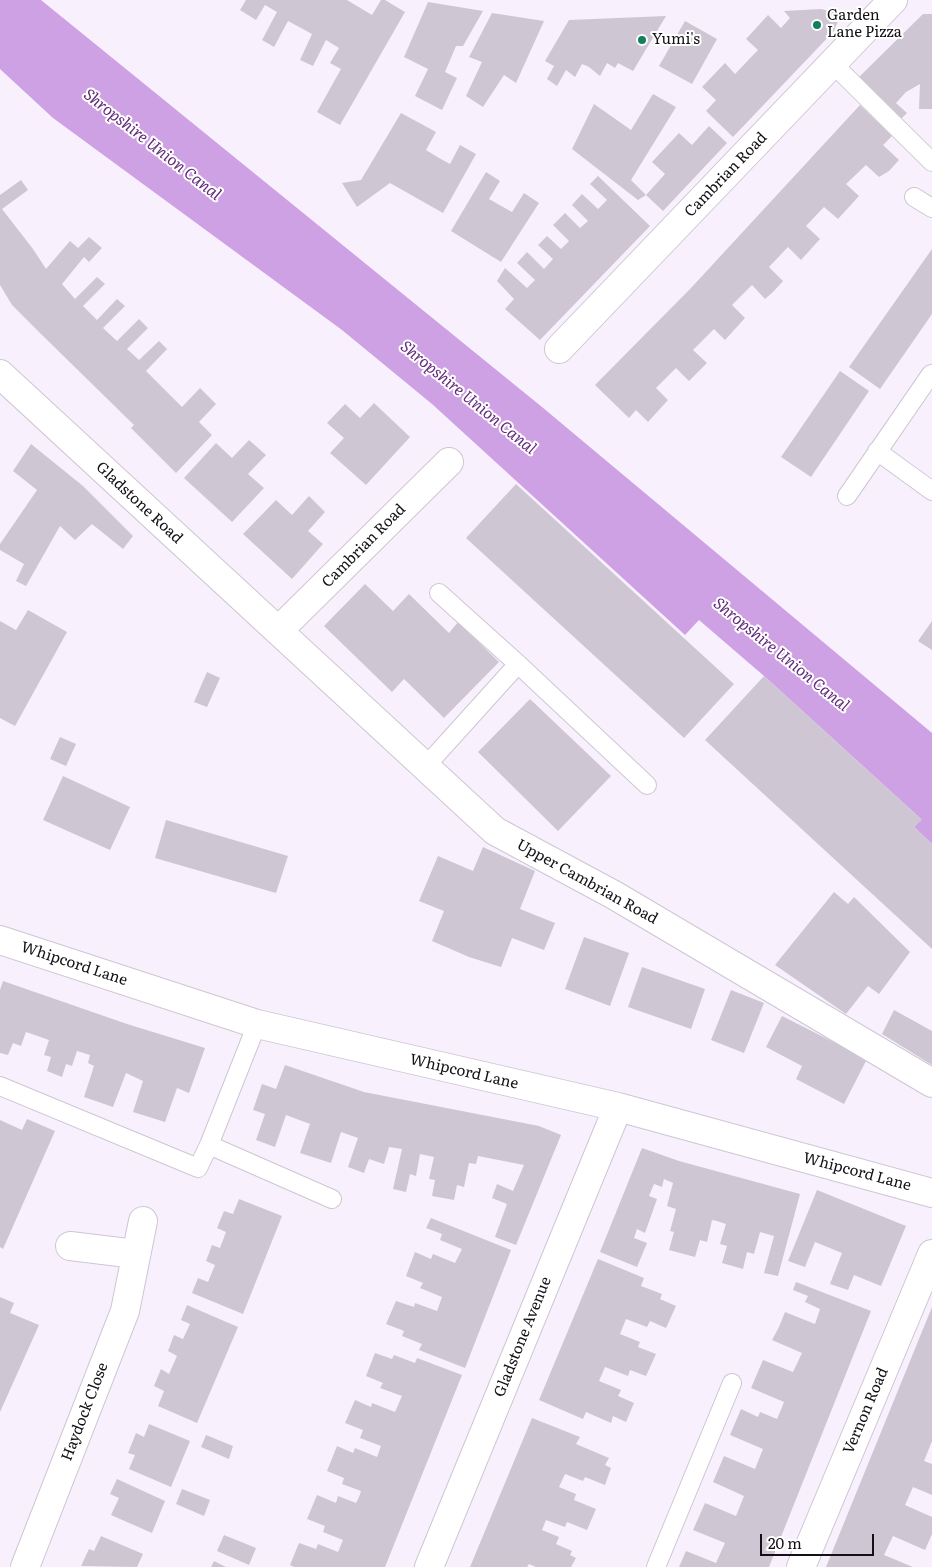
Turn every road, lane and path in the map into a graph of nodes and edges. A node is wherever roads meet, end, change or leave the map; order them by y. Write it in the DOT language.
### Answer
graph roads {
  1 [pos="893,0"];
  2 [pos="832,63"];
  3 [pos="932,162"];
  4 [pos="914,197"];
  5 [pos="932,208"];
  6 [pos="558,349"];
  7 [pos="0,374"];
  8 [pos="931,374"];
  9 [pos="877,452"];
  10 [pos="449,462"];
  11 [pos="932,491"];
  12 [pos="847,496"];
  13 [pos="439,593"];
  14 [pos="278,631"];
  15 [pos="518,664"];
  16 [pos="425,767"];
  17 [pos="647,785"];
  18 [pos="0,940"];
  19 [pos="257,1024"];
  20 [pos="932,1083"];
  21 [pos="0,1086"];
  22 [pos="618,1107"];
  23 [pos="209,1145"];
  24 [pos="932,1193"];
  25 [pos="332,1198"];
  26 [pos="143,1221"];
  27 [pos="70,1246"];
  28 [pos="136,1254"];
  29 [pos="932,1254"];
  30 [pos="732,1383"];
  31 [pos="25,1567"];
  32 [pos="429,1567"];
  33 [pos="656,1567"];
  34 [pos="801,1567"];
  1 -- 2 [label="street, Cambrian Road"];
  2 -- 3 [label="lane"];
  2 -- 6 [label="street, Cambrian Road"];
  4 -- 5 [label="lane"];
  7 -- 14 [label="street, Gladstone Road"];
  8 -- 9 [label="lane"];
  9 -- 11 [label="lane"];
  9 -- 12 [label="lane"];
  10 -- 14 [label="street, Cambrian Road"];
  13 -- 15 [label="lane"];
  14 -- 16 [label="street, Upper Cambrian Road"];
  15 -- 16 [label="lane"];
  15 -- 17 [label="lane"];
  16 -- 20 [label="street, Upper Cambrian Road"];
  18 -- 19 [label="street, Whipcord Lane"];
  19 -- 22 [label="street, Whipcord Lane"];
  19 -- 23 [label="lane"];
  21 -- 23 [label="lane"];
  22 -- 24 [label="street, Whipcord Lane"];
  22 -- 32 [label="street, Gladstone Avenue"];
  23 -- 25 [label="lane"];
  26 -- 28 [label="street, Haydock Close"];
  27 -- 28 [label="street"];
  28 -- 31 [label="street, Haydock Close"];
  29 -- 34 [label="street, Vernon Road"];
  30 -- 33 [label="lane"];
}
